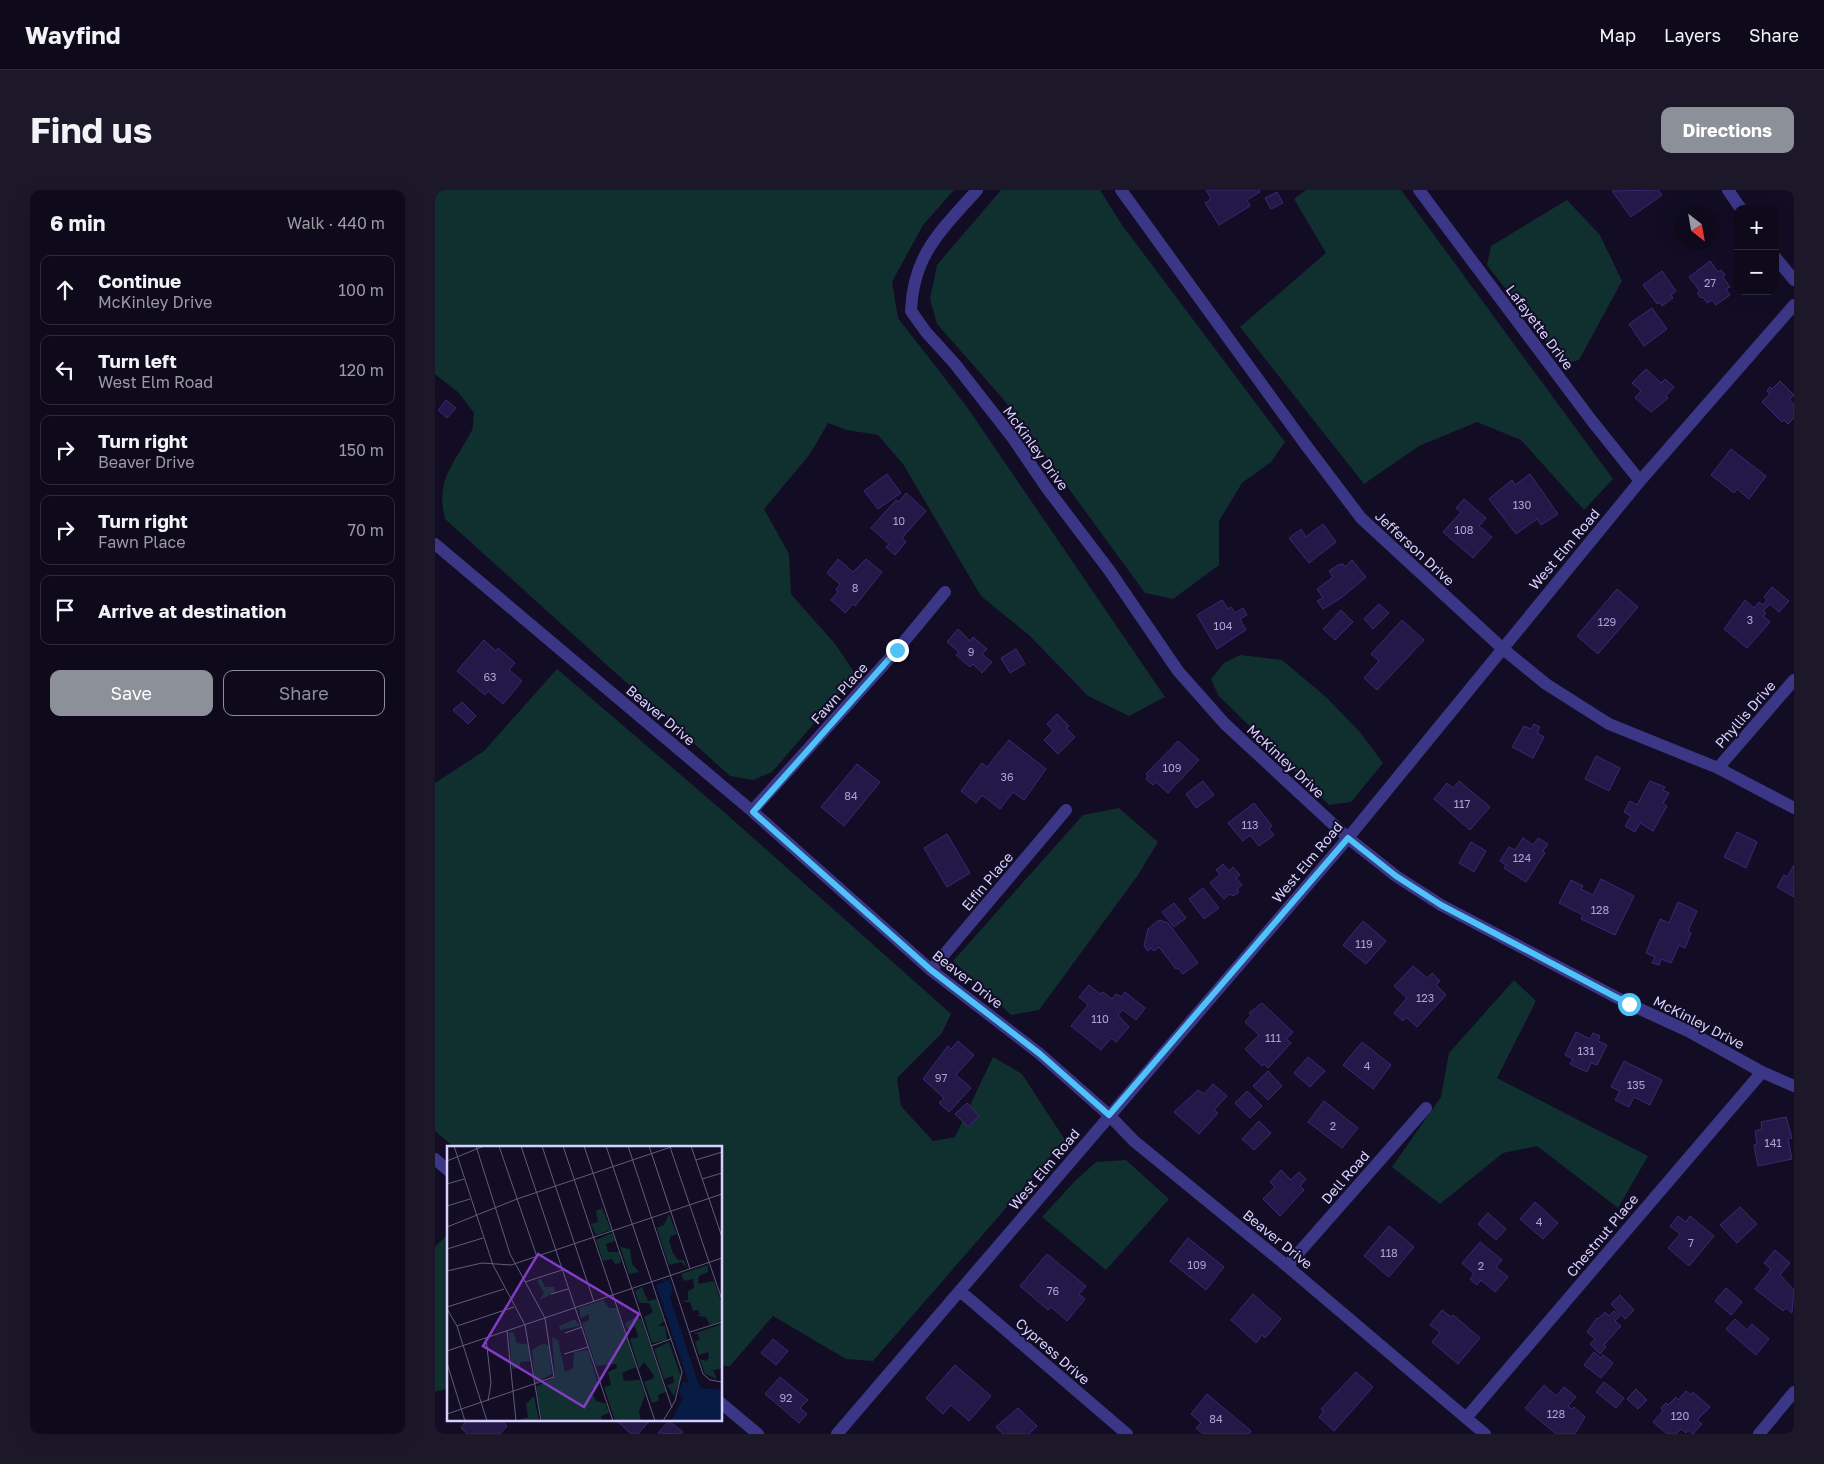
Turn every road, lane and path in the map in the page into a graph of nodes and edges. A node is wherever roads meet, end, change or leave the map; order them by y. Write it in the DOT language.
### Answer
graph roads {
  1 [pos="977,190"];
  2 [pos="1121,190"];
  3 [pos="1419,190"];
  4 [pos="1728,190"];
  5 [pos="1738,205"];
  6 [pos="1779,262"];
  7 [pos="1794,280"];
  8 [pos="1794,305"];
  9 [pos="1640,481"];
  10 [pos="435,544"];
  11 [pos="945,592"];
  12 [pos="1502,648"];
  13 [pos="1794,680"];
  14 [pos="1718,768"];
  15 [pos="1794,808"];
  16 [pos="1066,810"];
  17 [pos="753,812"];
  18 [pos="1348,838"];
  19 [pos="931,970"];
  20 [pos="1762,1072"];
  21 [pos="1794,1086"];
  22 [pos="1426,1108"];
  23 [pos="1109,1115"];
  24 [pos="435,1159"];
  25 [pos="447,1169"];
  26 [pos="1287,1266"];
  27 [pos="960,1291"];
  28 [pos="1794,1393"];
  29 [pos="723,1404"];
  30 [pos="1466,1418"];
  31 [pos="758,1434"];
  32 [pos="837,1434"];
  33 [pos="1127,1434"];
  34 [pos="1485,1434"];
  35 [pos="1759,1434"];
  1 -- 18 [label="street, McKinley Drive"];
  2 -- 12 [label="street, Jefferson Drive"];
  3 -- 9 [label="street, Lafayette Drive"];
  4 -- 5 [label="street"];
  6 -- 7 [label="street"];
  8 -- 9 [label="street, West Elm Road"];
  9 -- 12 [label="street, West Elm Road"];
  10 -- 17 [label="street, Beaver Drive"];
  11 -- 17 [label="street, Fawn Place"];
  12 -- 14 [label="street, Jefferson Drive"];
  12 -- 18 [label="street, West Elm Road"];
  13 -- 14 [label="street, Phyllis Drive"];
  14 -- 15 [label="street, Jefferson Drive"];
  16 -- 19 [label="street, Elfin Place"];
  17 -- 19 [label="street, Beaver Drive"];
  18 -- 20 [label="street, McKinley Drive"];
  18 -- 23 [label="street, West Elm Road"];
  19 -- 23 [label="street, Beaver Drive"];
  20 -- 21 [label="street, McKinley Drive"];
  20 -- 30 [label="street, Chestnut Place"];
  22 -- 26 [label="street, Dell Road"];
  23 -- 26 [label="street, Beaver Drive"];
  23 -- 27 [label="street, West Elm Road"];
  24 -- 25 [label="street"];
  26 -- 30 [label="street, Beaver Drive"];
  27 -- 32 [label="street, West Elm Road"];
  27 -- 33 [label="street, Cypress Drive"];
  28 -- 35 [label="street"];
  29 -- 31 [label="street"];
  30 -- 34 [label="street, Beaver Drive"];
}
